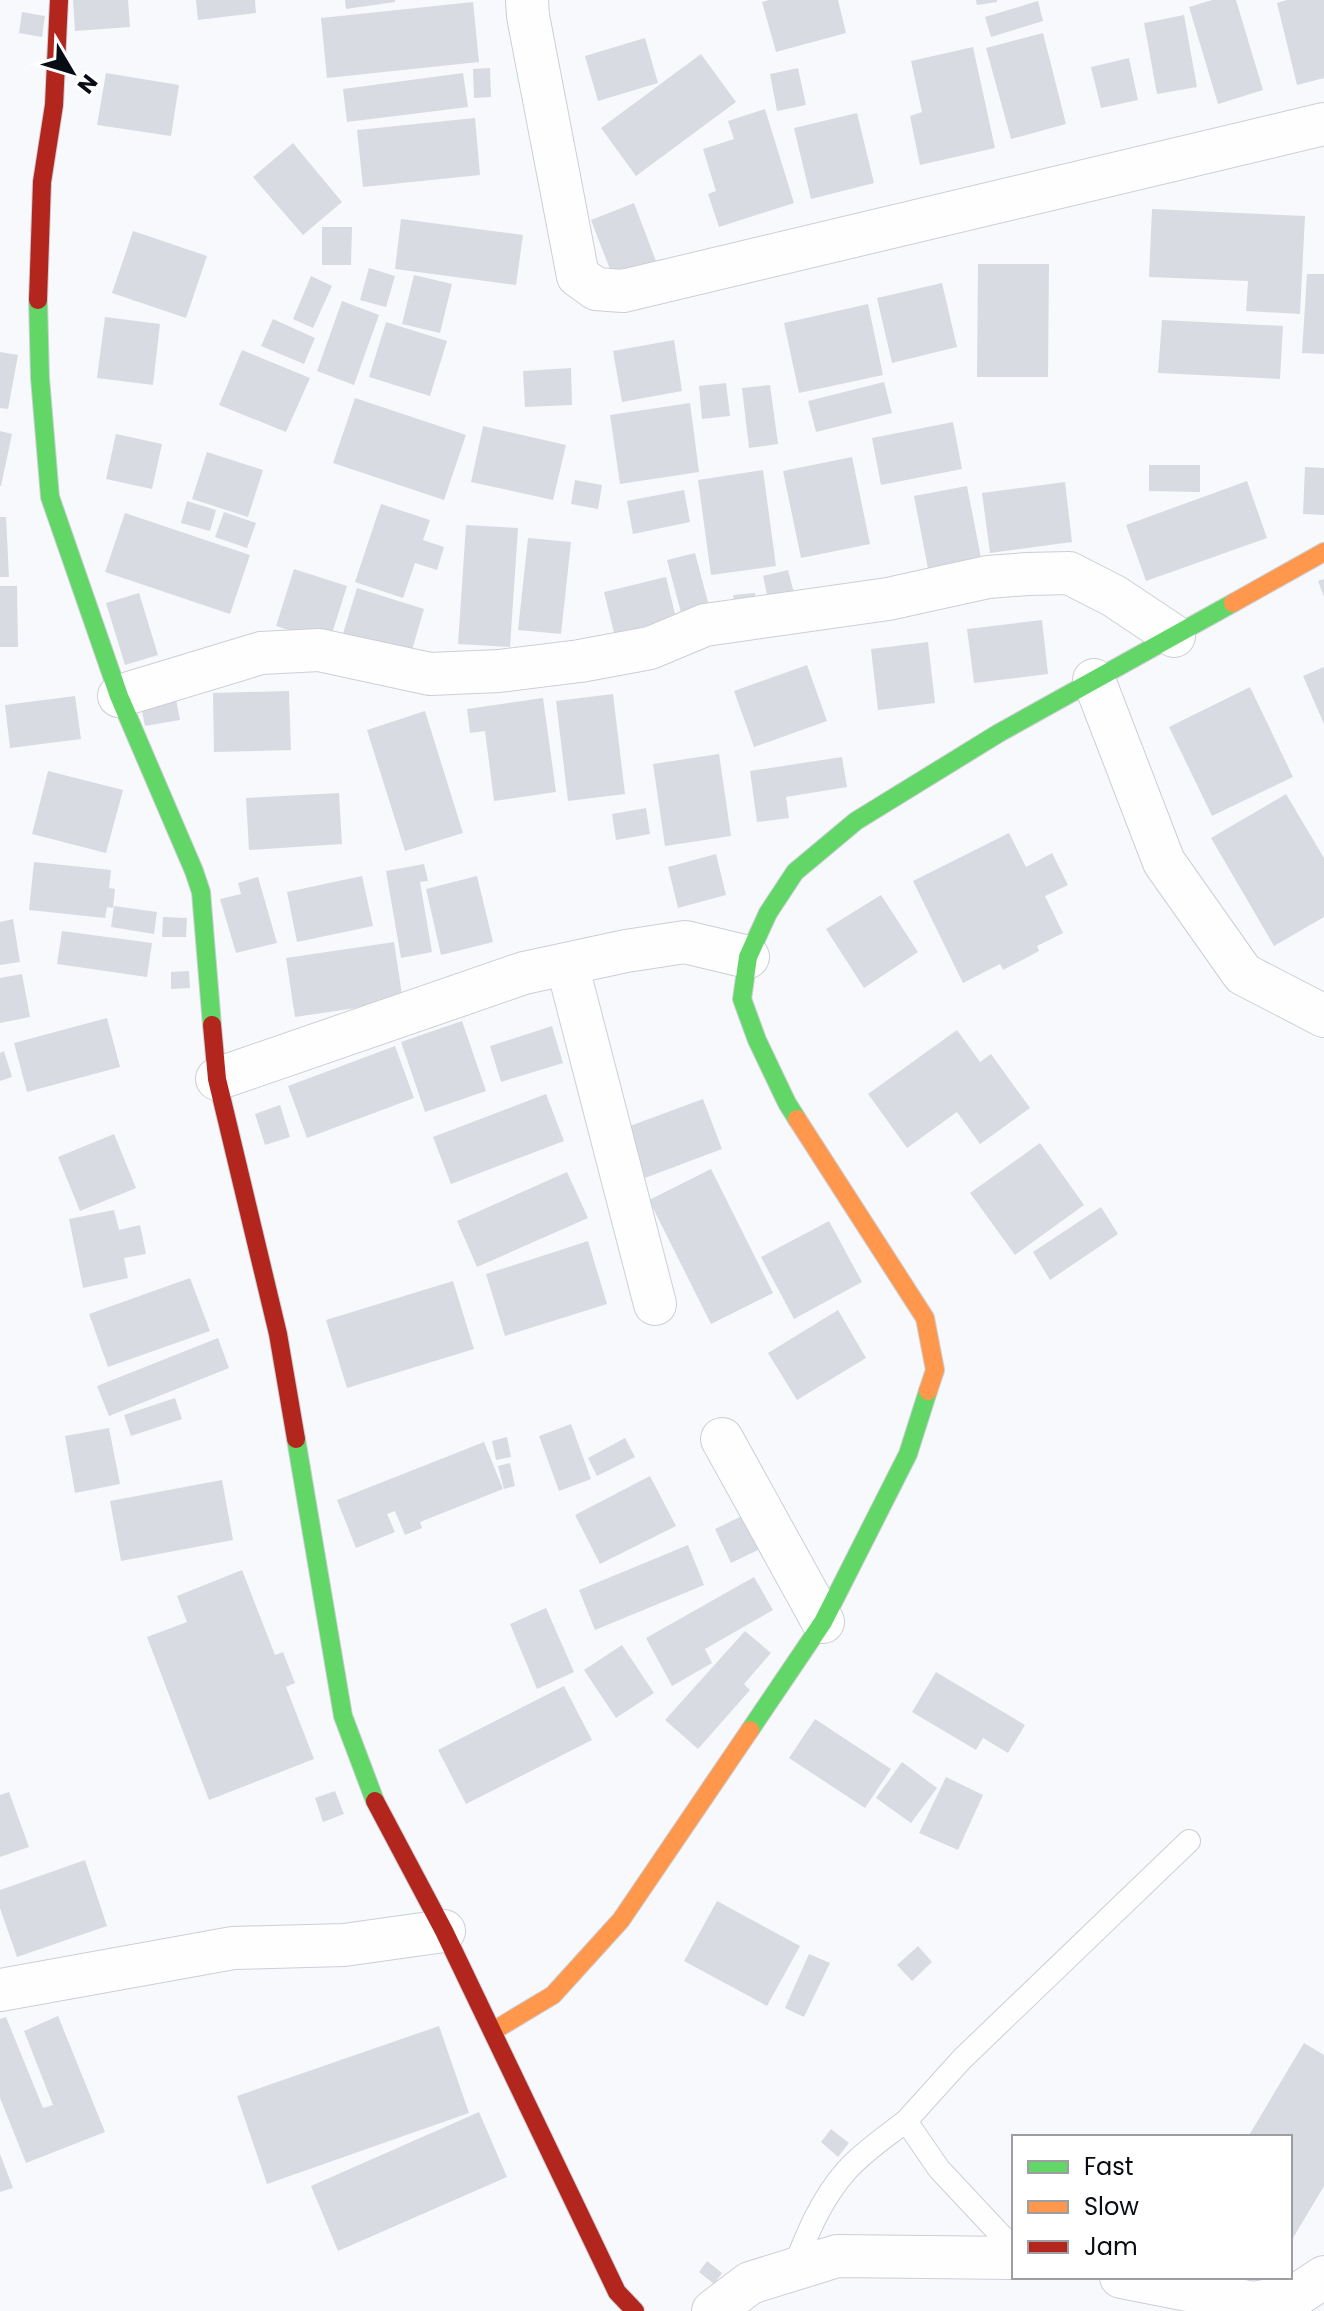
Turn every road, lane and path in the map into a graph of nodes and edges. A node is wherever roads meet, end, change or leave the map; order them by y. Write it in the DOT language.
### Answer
graph roads {
  1 [pos="59,0"];
  2 [pos="527,0"];
  3 [pos="1324,124"];
  4 [pos="1324,552"];
  5 [pos="1174,636"];
  6 [pos="1094,680"];
  7 [pos="119,696"];
  8 [pos="748,957"];
  9 [pos="567,964"];
  10 [pos="1324,1016"];
  11 [pos="217,1079"];
  12 [pos="655,1304"];
  13 [pos="722,1439"];
  14 [pos="823,1622"];
  15 [pos="1189,1841"];
  16 [pos="444,1931"];
  17 [pos="0,1990"];
  18 [pos="493,2031"];
  19 [pos="906,2121"];
  20 [pos="1012,2247"];
  21 [pos="1012,2258"];
  22 [pos="793,2270"];
  23 [pos="1324,2277"];
  24 [pos="1131,2279"];
  25 [pos="635,2311"];
  26 [pos="713,2311"];
  1 -- 7 [label="street"];
  2 -- 3 [label="street"];
  4 -- 5 [label="street"];
  5 -- 6 [label="street"];
  5 -- 7 [label="street"];
  6 -- 8 [label="street"];
  6 -- 10 [label="street"];
  7 -- 11 [label="street"];
  8 -- 9 [label="street"];
  8 -- 14 [label="street"];
  9 -- 11 [label="street"];
  9 -- 12 [label="street"];
  11 -- 16 [label="street"];
  13 -- 14 [label="street"];
  14 -- 18 [label="street"];
  15 -- 19 [label="lane"];
  16 -- 17 [label="street"];
  16 -- 18 [label="street"];
  18 -- 25 [label="street"];
  19 -- 20 [label="lane"];
  19 -- 22 [label="lane"];
  21 -- 22 [label="street"];
  22 -- 26 [label="street"];
  23 -- 24 [label="street"];
}
